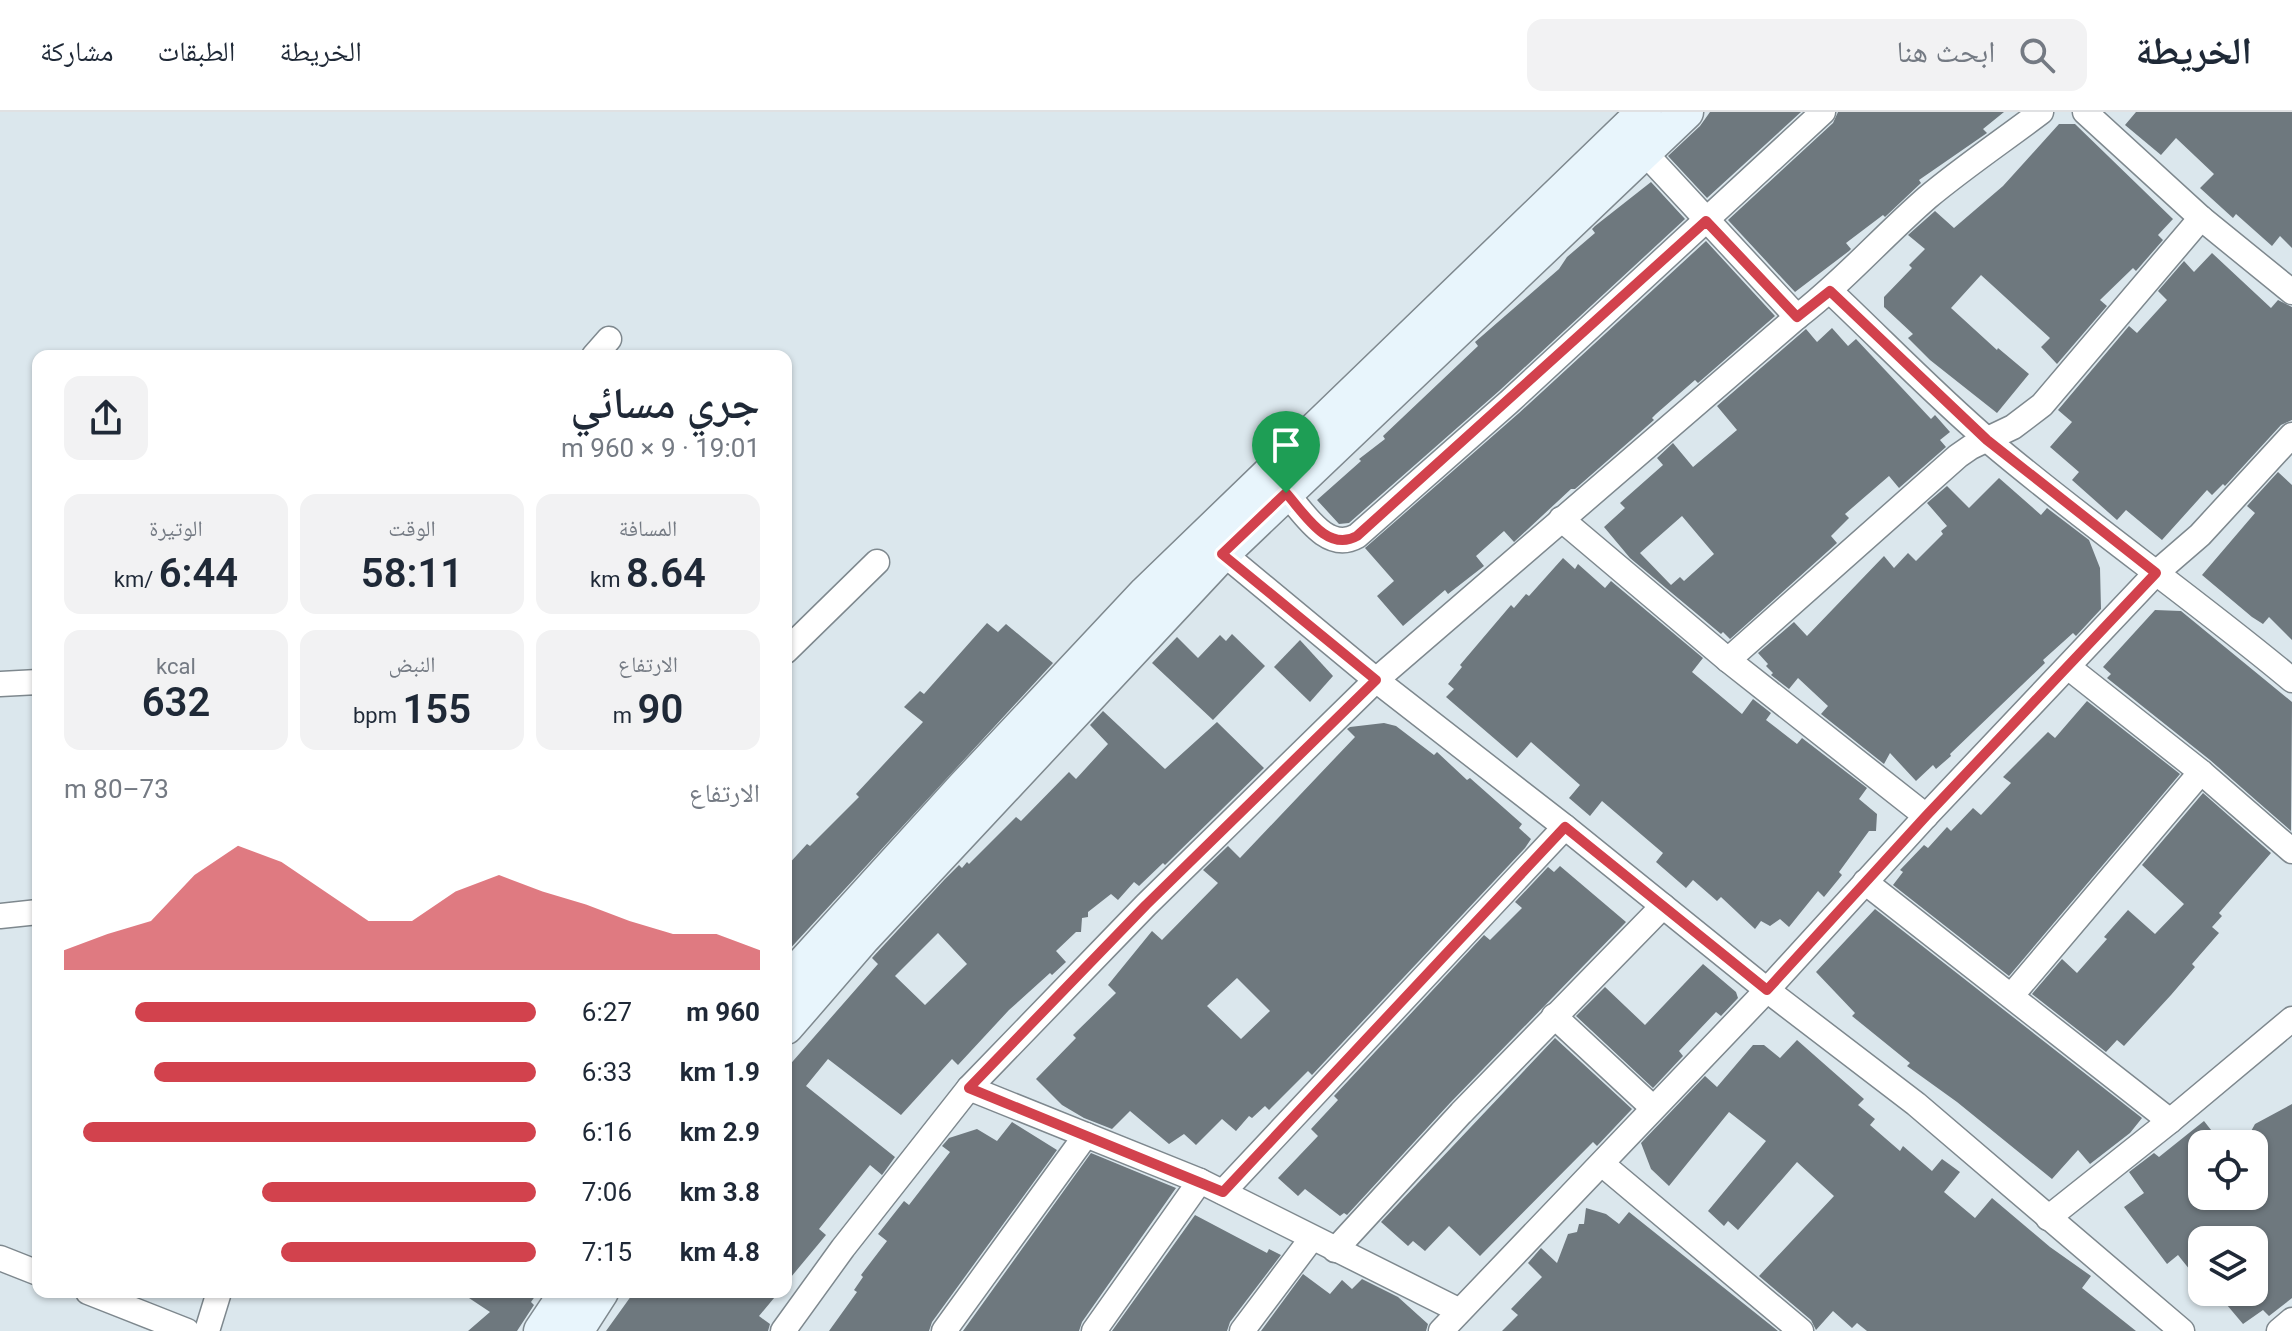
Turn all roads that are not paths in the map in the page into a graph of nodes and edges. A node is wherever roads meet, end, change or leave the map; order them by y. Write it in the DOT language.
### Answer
graph roads {
  1 [pos="1644,112"];
  2 [pos="1686,112"];
  3 [pos="1823,112"];
  4 [pos="2041,112"];
  5 [pos="2085,112"];
  6 [pos="1644,152"];
  7 [pos="2201,218"];
  8 [pos="1706,221"];
  9 [pos="1830,291"];
  10 [pos="2292,292"];
  11 [pos="1797,317"];
  12 [pos="2292,435"];
  13 [pos="1987,440"];
  14 [pos="1286,493"];
  15 [pos="1561,519"];
  16 [pos="1213,545"];
  17 [pos="877,562"];
  18 [pos="2156,573"];
  19 [pos="792,645"];
  20 [pos="1728,660"];
  21 [pos="2068,667"];
  22 [pos="1376,680"];
  23 [pos="2292,680"];
  24 [pos="32,682"];
  25 [pos="0,684"];
  26 [pos="2201,772"];
  27 [pos="1926,816"];
  28 [pos="1565,827"];
  29 [pos="2292,851"];
  30 [pos="1865,882"];
  31 [pos="1663,906"];
  32 [pos="32,913"];
  33 [pos="0,916"];
  34 [pos="792,976"];
  35 [pos="1767,990"];
  36 [pos="2012,995"];
  37 [pos="1554,1016"];
  38 [pos="2292,1019"];
  39 [pos="792,1020"];
  40 [pos="969,1088"];
  41 [pos="1652,1107"];
  42 [pos="2170,1121"];
  43 [pos="1086,1135"];
  44 [pos="1602,1164"];
  45 [pos="1212,1187"];
  46 [pos="2048,1218"];
  47 [pos="1312,1238"];
  48 [pos="1335,1250"];
  49 [pos="0,1258"];
  50 [pos="32,1271"];
  51 [pos="103,1298"];
  52 [pos="217,1298"];
  53 [pos="563,1298"];
  54 [pos="597,1298"];
  55 [pos="1458,1310"];
  56 [pos="2292,1320"];
  57 [pos="187,1331"];
  58 [pos="207,1331"];
  59 [pos="541,1331"];
  60 [pos="576,1331"];
  61 [pos="783,1331"];
  62 [pos="944,1331"];
  63 [pos="1094,1331"];
  64 [pos="1242,1331"];
  65 [pos="1441,1331"];
  66 [pos="1801,1331"];
  67 [pos="2182,1331"];
  68 [pos="2279,1331"];
  1 -- 16 [label="street"];
  2 -- 6 [label="street"];
  3 -- 8 [label="street"];
  4 -- 9 [label="street"];
  5 -- 7 [label="street"];
  6 -- 8 [label="street"];
  6 -- 14 [label="street"];
  7 -- 10 [label="street"];
  7 -- 13 [label="street"];
  8 -- 11 [label="street"];
  8 -- 14 [label="street"];
  9 -- 11 [label="street"];
  9 -- 13 [label="street"];
  11 -- 15 [label="street"];
  12 -- 18 [label="street"];
  13 -- 18 [label="street"];
  13 -- 20 [label="street"];
  14 -- 16 [label="street"];
  15 -- 20 [label="street"];
  15 -- 22 [label="street"];
  16 -- 22 [label="street"];
  16 -- 34 [label="street"];
  16 -- 39 [label="street"];
  17 -- 19 [label="street"];
  18 -- 21 [label="street"];
  18 -- 23 [label="street"];
  20 -- 27 [label="street"];
  21 -- 26 [label="street"];
  21 -- 27 [label="street"];
  22 -- 28 [label="street"];
  22 -- 40 [label="street"];
  24 -- 25 [label="street"];
  26 -- 29 [label="street"];
  26 -- 36 [label="street"];
  27 -- 30 [label="street"];
  28 -- 31 [label="street"];
  28 -- 45 [label="street"];
  30 -- 35 [label="street"];
  30 -- 36 [label="street"];
  31 -- 35 [label="street"];
  31 -- 37 [label="street"];
  32 -- 33 [label="street"];
  35 -- 41 [label="street"];
  35 -- 46 [label="street"];
  36 -- 42 [label="street"];
  37 -- 41 [label="street"];
  37 -- 48 [label="street"];
  38 -- 42 [label="street"];
  40 -- 43 [label="street"];
  40 -- 61 [label="street"];
  41 -- 44 [label="street"];
  42 -- 46 [label="street"];
  43 -- 45 [label="street"];
  43 -- 62 [label="street"];
  44 -- 55 [label="street"];
  44 -- 66 [label="street"];
  45 -- 47 [label="street"];
  45 -- 63 [label="street"];
  46 -- 67 [label="street"];
  47 -- 48 [label="street"];
  47 -- 64 [label="street"];
  48 -- 55 [label="street"];
  49 -- 50 [label="street"];
  51 -- 57 [label="street"];
  52 -- 58 [label="street"];
  53 -- 59 [label="street"];
  54 -- 60 [label="street"];
  55 -- 65 [label="street"];
  56 -- 68 [label="street"];
}
